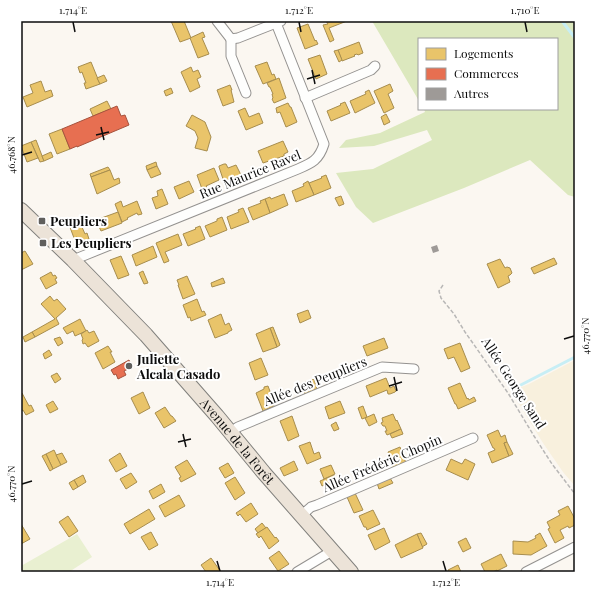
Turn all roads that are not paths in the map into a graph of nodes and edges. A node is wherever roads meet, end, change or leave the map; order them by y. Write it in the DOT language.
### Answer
graph roads {
  1 [pos="217,21"];
  2 [pos="278,22"];
  3 [pos="232,39"];
  4 [pos="375,66"];
  5 [pos="246,93"];
  6 [pos="305,98"];
  7 [pos="21,210"];
  8 [pos="73,260"];
  9 [pos="414,369"];
  10 [pos="231,432"];
  11 [pos="473,438"];
  12 [pos="302,515"];
  13 [pos="575,546"];
  14 [pos="332,551"];
  15 [pos="297,572"];
  16 [pos="351,572"];
  17 [pos="526,572"];
  1 -- 3 [label="street"];
  2 -- 3 [label="street"];
  2 -- 6 [label="street, Rue Maurice Ravel"];
  3 -- 5 [label="street"];
  4 -- 6 [label="street"];
  6 -- 8 [label="street, Rue Maurice Ravel"];
  7 -- 8 [label="main road, Avenue de la Forêt"];
  8 -- 10 [label="main road, Avenue de la Forêt"];
  9 -- 10 [label="street, Allée des Peupliers"];
  10 -- 12 [label="main road, Avenue de la Forêt"];
  11 -- 12 [label="street, Allée Frédéric Chopin"];
  12 -- 14 [label="main road, Avenue de la Forêt"];
  13 -- 17 [label="street"];
  14 -- 15 [label="street"];
  14 -- 16 [label="main road, Avenue de la Forêt"];
}
